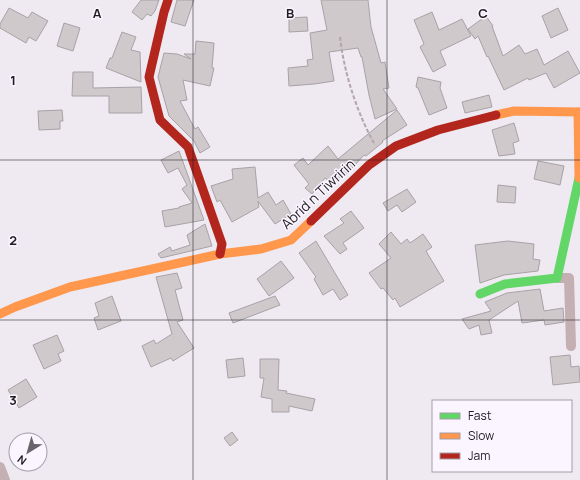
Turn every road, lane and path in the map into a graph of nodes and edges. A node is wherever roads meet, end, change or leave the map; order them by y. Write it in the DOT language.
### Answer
graph roads {
  1 [pos="168,0"];
  2 [pos="340,37"];
  3 [pos="579,112"];
  4 [pos="381,156"];
  5 [pos="220,254"];
  6 [pos="557,278"];
  7 [pos="480,294"];
  8 [pos="0,314"];
  9 [pos="571,346"];
  10 [pos="0,467"];
  11 [pos="5,480"];
  1 -- 5 [label="street"];
  2 -- 4 [label="path"];
  3 -- 4 [label="street, Abrid n Tiwririn"];
  3 -- 6 [label="street"];
  4 -- 5 [label="street, Abrid n Tiwririn"];
  5 -- 8 [label="street, Abrid n Tiwririn"];
  6 -- 7 [label="street"];
  6 -- 9 [label="street"];
  10 -- 11 [label="street"];
}
